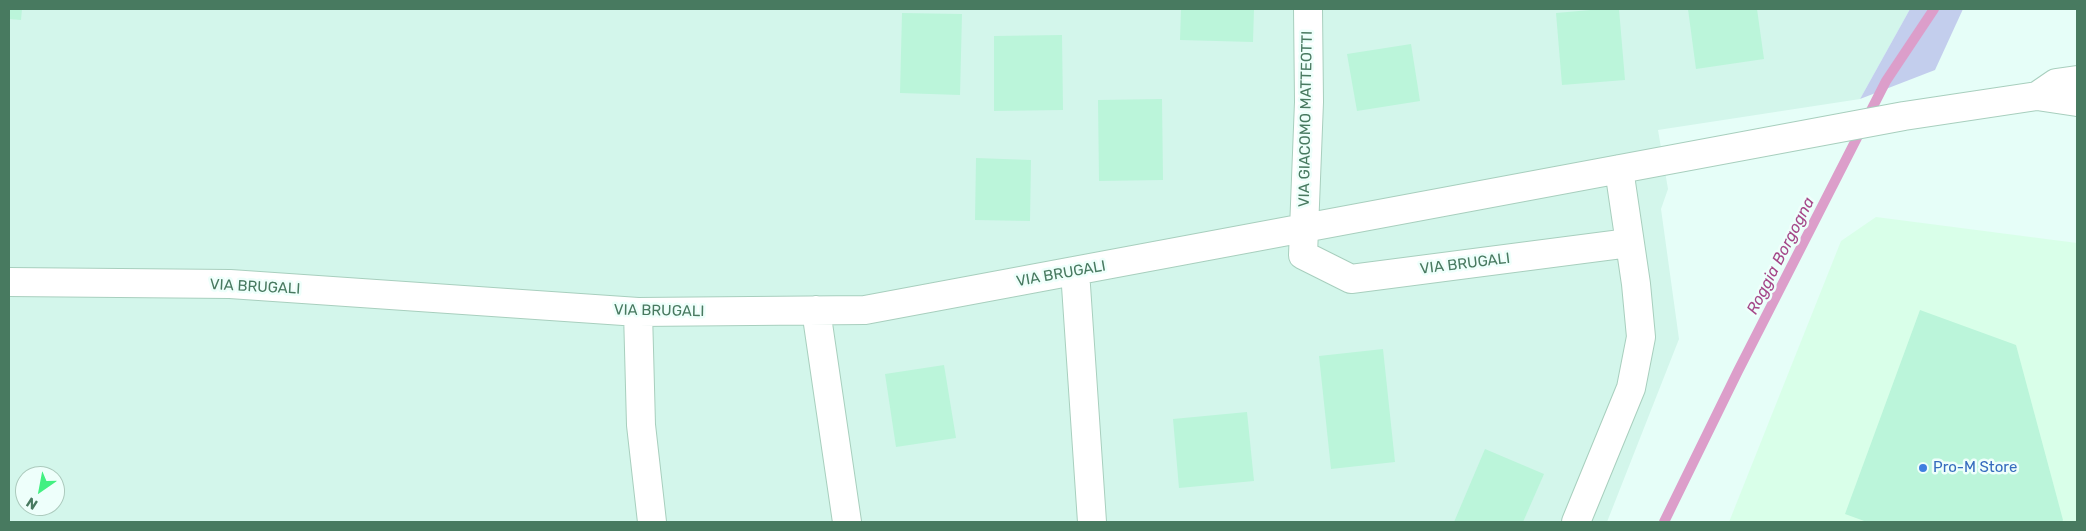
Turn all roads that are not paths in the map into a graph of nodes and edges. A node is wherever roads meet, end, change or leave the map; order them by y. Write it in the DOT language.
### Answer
graph roads {
  1 [pos="1308,9"];
  2 [pos="2077,80"];
  3 [pos="2037,96"];
  4 [pos="2077,102"];
  5 [pos="1619,169"];
  6 [pos="1304,228"];
  7 [pos="1630,243"];
  8 [pos="1076,271"];
  9 [pos="9,282"];
  10 [pos="816,310"];
  11 [pos="638,312"];
  12 [pos="652,522"];
  13 [pos="847,522"];
  14 [pos="1092,522"];
  15 [pos="1576,522"];
  1 -- 6 [label="street, VIA GIACOMO MATTEOTTI"];
  2 -- 3 [label="street"];
  3 -- 4 [label="street"];
  3 -- 5 [label="street, VIA BRUGALI"];
  5 -- 6 [label="street, VIA BRUGALI"];
  5 -- 7 [label="street"];
  6 -- 7 [label="street, VIA BRUGALI"];
  6 -- 8 [label="street, VIA BRUGALI"];
  7 -- 15 [label="street"];
  8 -- 10 [label="street, VIA BRUGALI"];
  8 -- 14 [label="street"];
  9 -- 11 [label="street, VIA BRUGALI"];
  10 -- 11 [label="street, VIA BRUGALI"];
  10 -- 13 [label="street"];
  11 -- 12 [label="street"];
}
